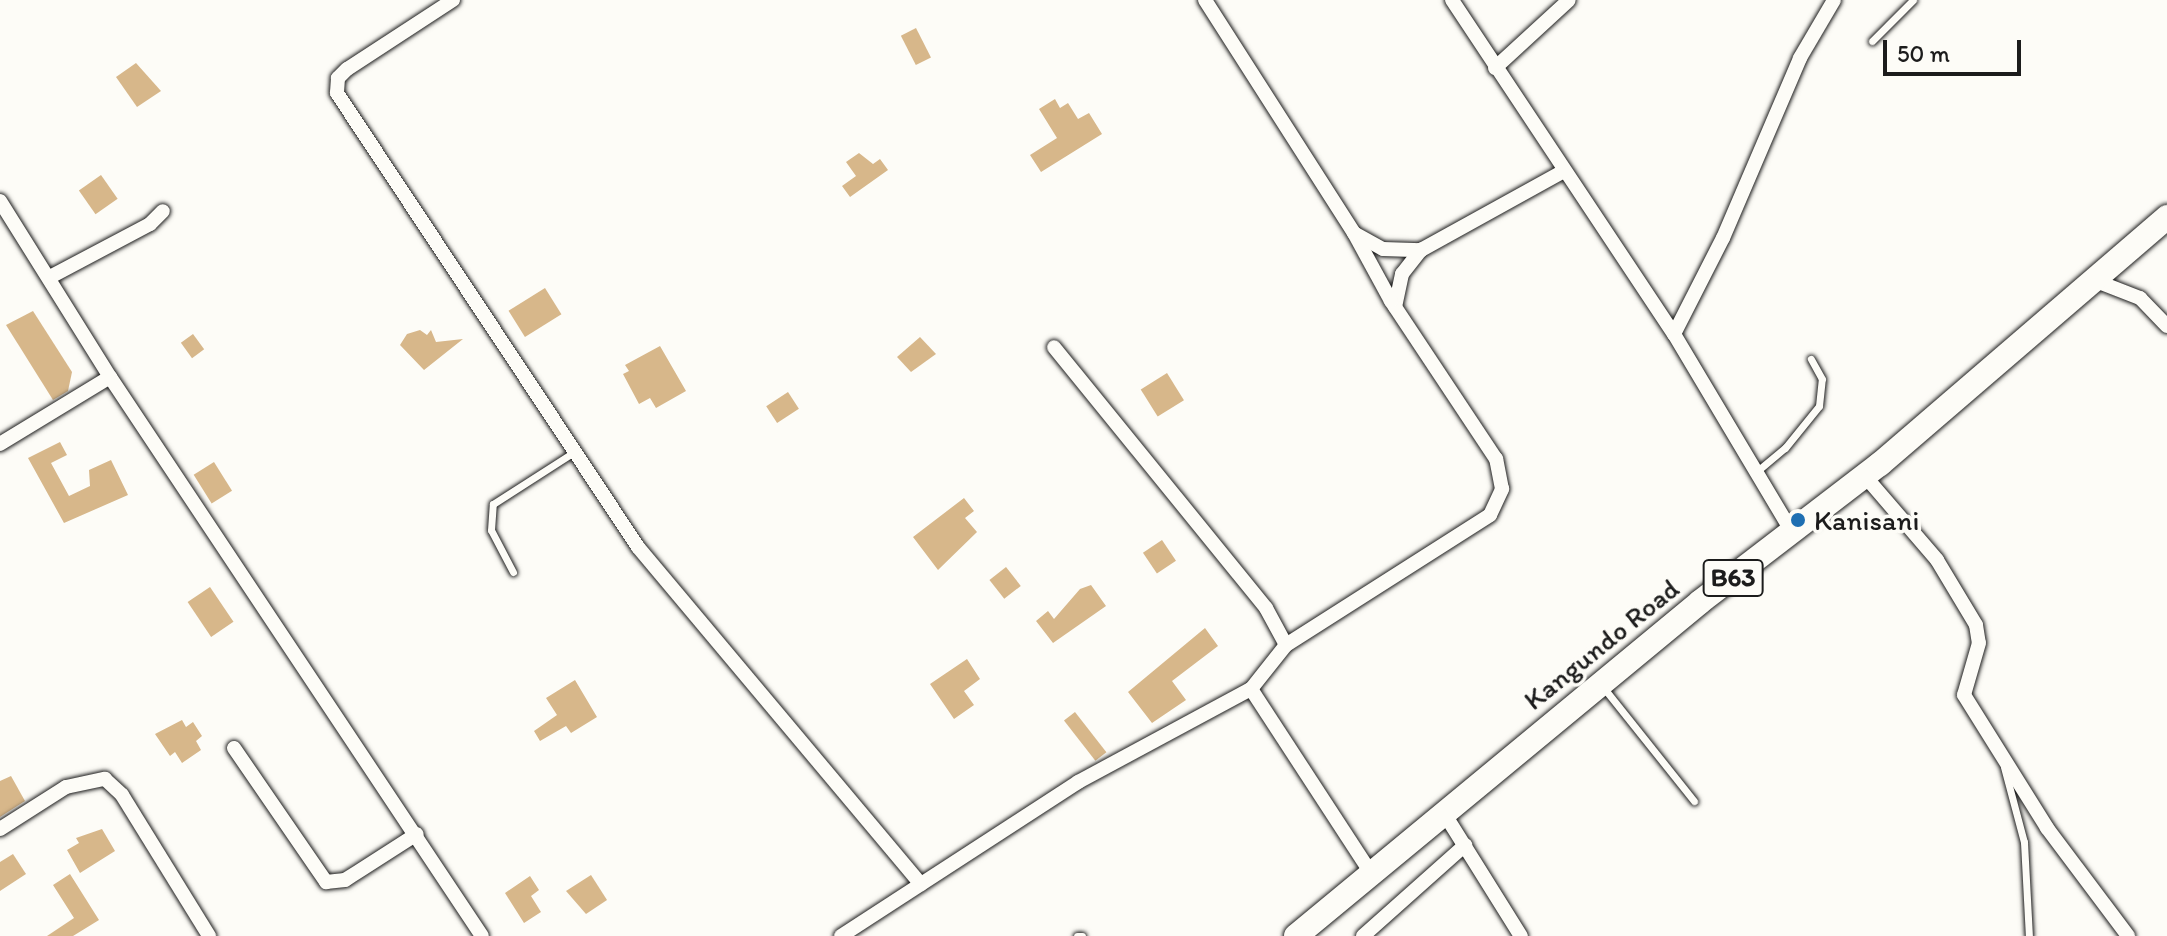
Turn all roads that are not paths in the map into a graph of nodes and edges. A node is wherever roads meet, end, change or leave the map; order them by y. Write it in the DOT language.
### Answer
graph roads {
  1 [pos="453,0"];
  2 [pos="1205,0"];
  3 [pos="1452,0"];
  4 [pos="1569,0"];
  5 [pos="1834,0"];
  6 [pos="1913,0"];
  7 [pos="1872,41"];
  8 [pos="1495,68"];
  9 [pos="1564,171"];
  10 [pos="0,201"];
  11 [pos="163,211"];
  12 [pos="2167,217"];
  13 [pos="1354,233"];
  14 [pos="1421,250"];
  15 [pos="50,277"];
  16 [pos="2091,279"];
  17 [pos="1395,307"];
  18 [pos="2167,326"];
  19 [pos="1674,334"];
  20 [pos="1054,347"];
  21 [pos="1811,359"];
  22 [pos="110,377"];
  23 [pos="0,444"];
  24 [pos="574,452"];
  25 [pos="1756,472"];
  26 [pos="1864,475"];
  27 [pos="1793,534"];
  28 [pos="513,572"];
  29 [pos="1286,645"];
  30 [pos="1600,683"];
  31 [pos="1251,689"];
  32 [pos="234,748"];
  33 [pos="2002,761"];
  34 [pos="1694,801"];
  35 [pos="1444,813"];
  36 [pos="0,829"];
  37 [pos="417,834"];
  38 [pos="1465,845"];
  39 [pos="1371,873"];
  40 [pos="921,884"];
  41 [pos="209,936"];
  42 [pos="482,936"];
  43 [pos="841,936"];
  44 [pos="1296,936"];
  45 [pos="1363,936"];
  46 [pos="1521,936"];
  47 [pos="2029,936"];
  48 [pos="2128,936"];
  1 -- 24 [label="street"];
  2 -- 13 [label="street"];
  3 -- 8 [label="street"];
  4 -- 8 [label="street"];
  5 -- 19 [label="street"];
  6 -- 7 [label="lane"];
  8 -- 9 [label="street"];
  9 -- 14 [label="street"];
  9 -- 19 [label="street"];
  10 -- 15 [label="street"];
  11 -- 15 [label="street"];
  12 -- 16 [label="highway, Kangundo Road / B63"];
  13 -- 14 [label="street"];
  13 -- 17 [label="street"];
  14 -- 17 [label="street"];
  15 -- 22 [label="street"];
  16 -- 18 [label="street"];
  16 -- 26 [label="highway, Kangundo Road / B63"];
  17 -- 29 [label="street"];
  19 -- 25 [label="street"];
  20 -- 29 [label="street"];
  21 -- 25 [label="lane"];
  22 -- 23 [label="street"];
  22 -- 37 [label="street"];
  24 -- 28 [label="lane"];
  24 -- 40 [label="street"];
  25 -- 27 [label="street"];
  26 -- 27 [label="highway, Kangundo Road / B63"];
  26 -- 33 [label="street"];
  27 -- 30 [label="highway, Kangundo Road / B63"];
  29 -- 31 [label="street"];
  30 -- 34 [label="lane"];
  30 -- 35 [label="highway, Kangundo Road / B63"];
  31 -- 39 [label="street"];
  31 -- 40 [label="street"];
  32 -- 37 [label="street"];
  33 -- 47 [label="lane"];
  33 -- 48 [label="street"];
  35 -- 38 [label="street"];
  35 -- 39 [label="highway, Kangundo Road / B63"];
  36 -- 41 [label="street"];
  37 -- 42 [label="street"];
  38 -- 45 [label="street"];
  38 -- 46 [label="street"];
  39 -- 44 [label="highway, Kangundo Road / B63"];
  40 -- 43 [label="street"];
}
